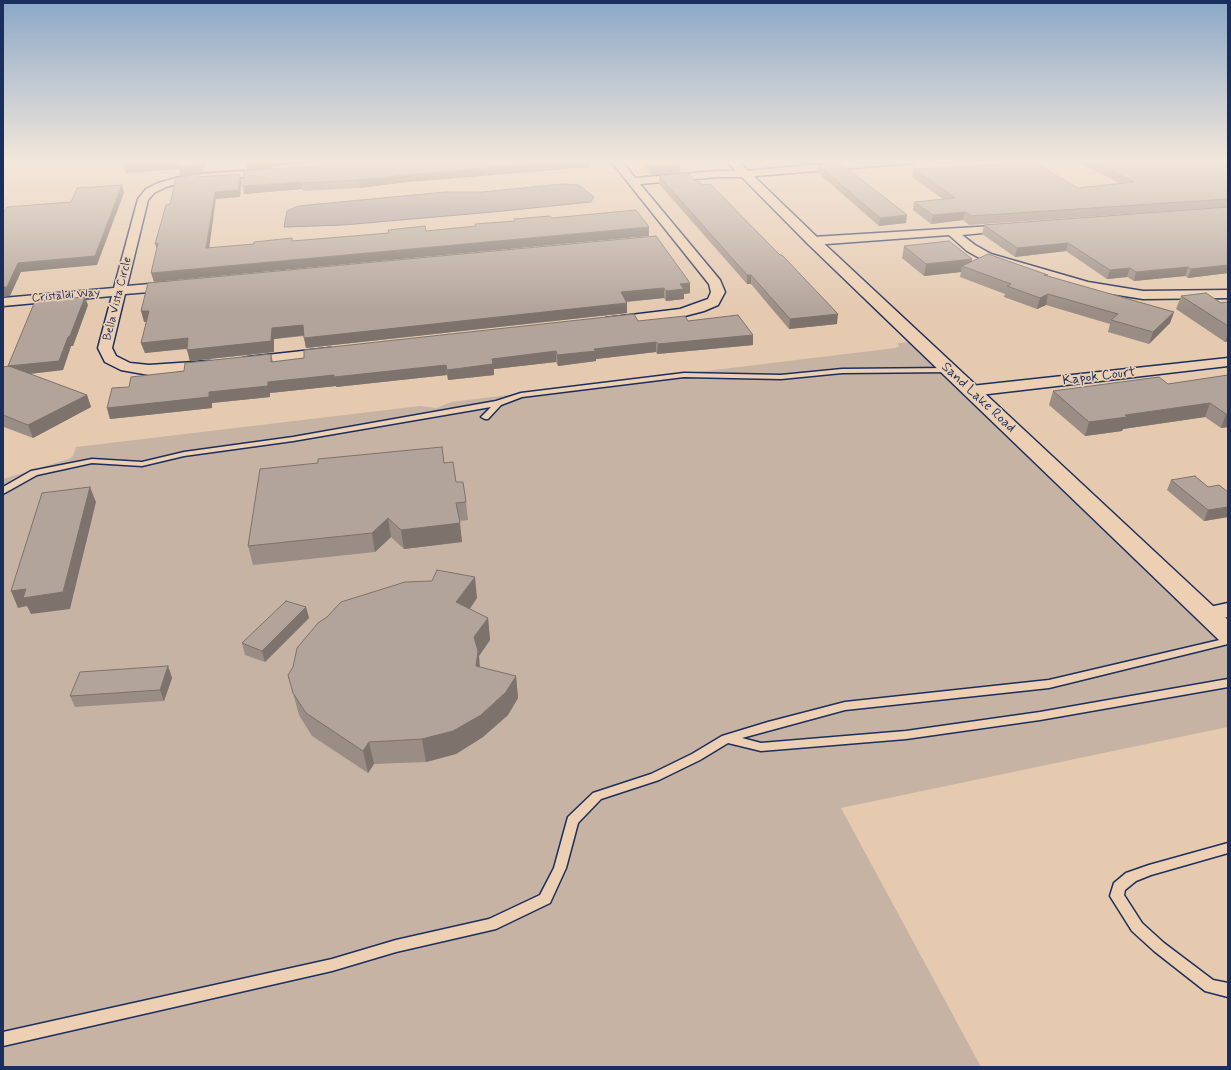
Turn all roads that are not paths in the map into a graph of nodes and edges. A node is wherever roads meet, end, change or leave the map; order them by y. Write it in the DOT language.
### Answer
graph roads {
  1 [pos="141,210"];
  2 [pos="655,210"];
  3 [pos="781,210"];
  4 [pos="1021,227"];
  5 [pos="952,232"];
  6 [pos="678,238"];
  7 [pos="662,240"];
  8 [pos="813,241"];
  9 [pos="183,285"];
  10 [pos="120,291"];
  11 [pos="1228,294"];
  12 [pos="3,302"];
  13 [pos="602,322"];
  14 [pos="341,350"];
  15 [pos="239,362"];
  16 [pos="1228,362"];
  17 [pos="223,364"];
  18 [pos="949,370"];
  19 [pos="971,391"];
  20 [pos="498,403"];
  21 [pos="485,417"];
  22 [pos="3,491"];
  23 [pos="1228,610"];
  24 [pos="1207,614"];
  25 [pos="1228,634"];
  26 [pos="1228,641"];
  27 [pos="1228,683"];
  28 [pos="726,739"];
  29 [pos="1228,848"];
  30 [pos="1228,990"];
  31 [pos="3,1039"];
  1 -- 10 [label="street, Bella Vista Circle"];
  2 -- 6 [label="street"];
  3 -- 8 [label="street, Sand Lake Road"];
  4 -- 5 [label="street"];
  5 -- 8 [label="street"];
  5 -- 11 [label="street"];
  6 -- 7 [label="street"];
  6 -- 13 [label="street"];
  8 -- 18 [label="street, Sand Lake Road"];
  9 -- 10 [label="street, Cristaldi Way"];
  10 -- 12 [label="street, Cristaldi Way"];
  10 -- 17 [label="street, Bella Vista Circle"];
  14 -- 15 [label="street"];
  16 -- 19 [label="street, Kapok Court"];
  18 -- 19 [label="street, Sand Lake Road"];
  18 -- 20 [label="lane"];
  19 -- 24 [label="street, Sand Lake Road"];
  20 -- 21 [label="lane"];
  20 -- 22 [label="lane"];
  23 -- 24 [label="street"];
  24 -- 25 [label="street, Sand Lake Road"];
  26 -- 28 [label="lane"];
  27 -- 28 [label="lane"];
  28 -- 31 [label="lane"];
  29 -- 30 [label="lane"];
}
